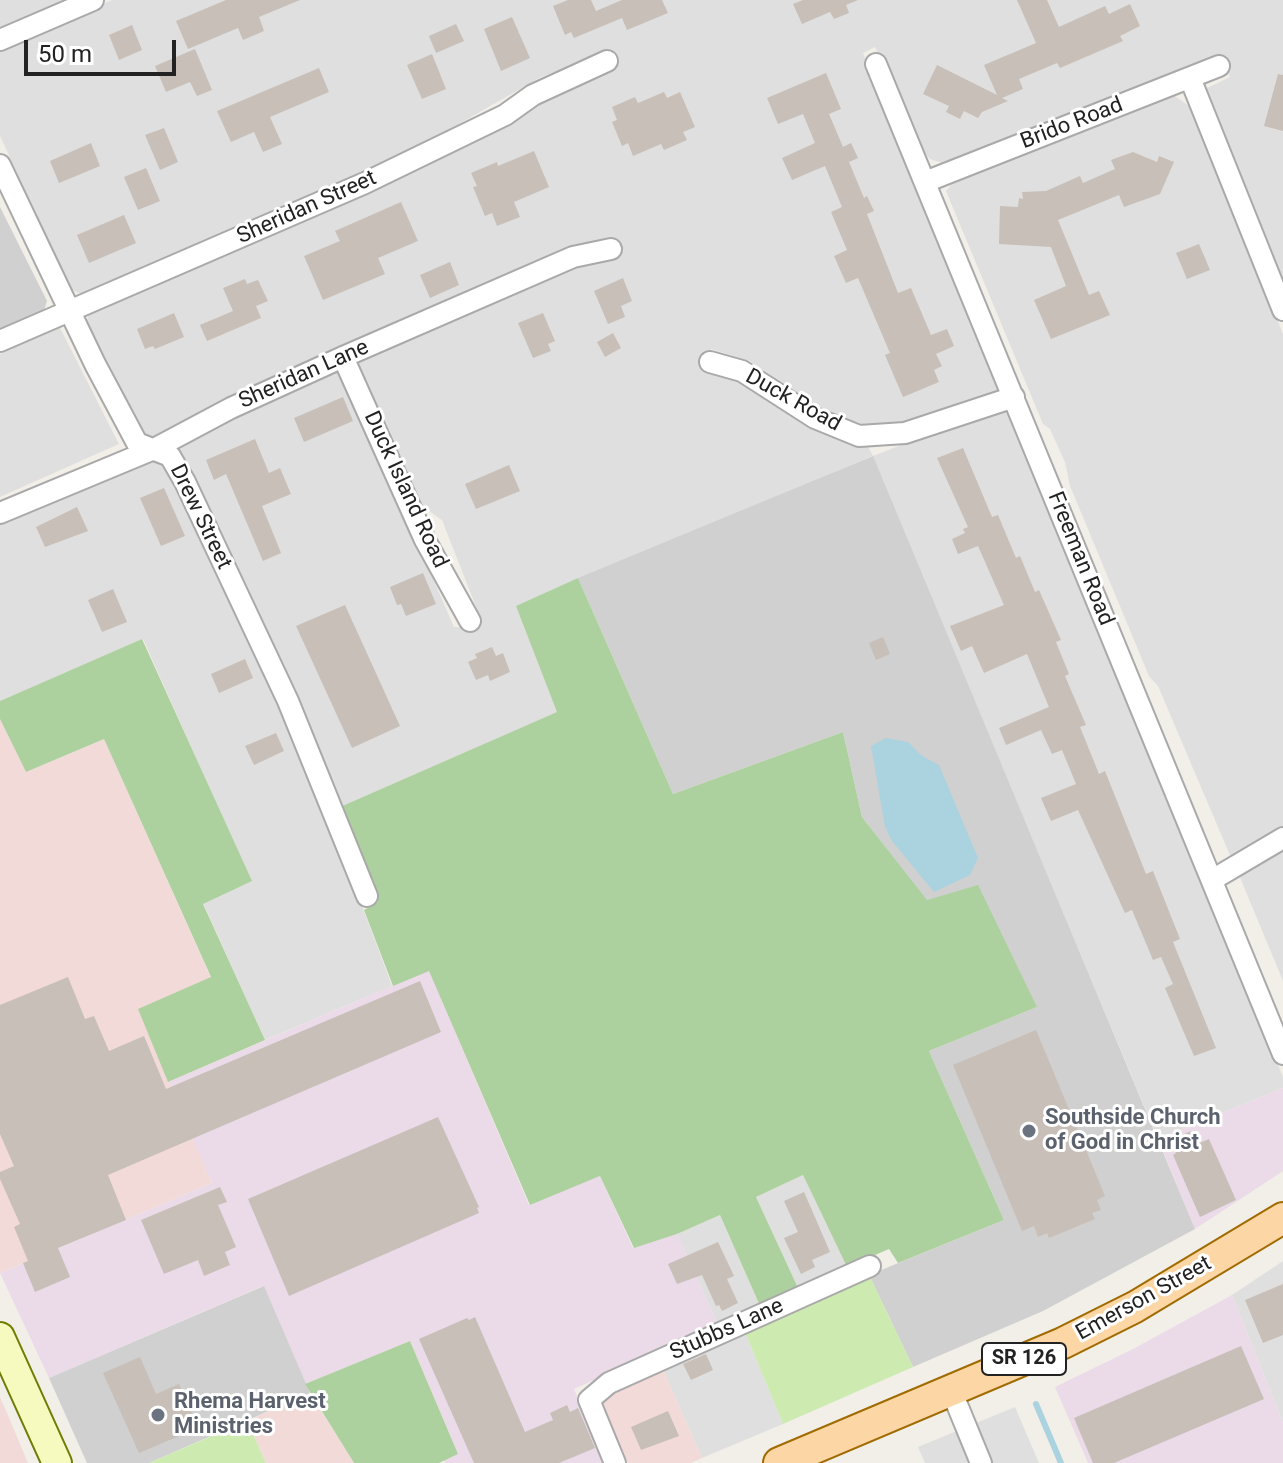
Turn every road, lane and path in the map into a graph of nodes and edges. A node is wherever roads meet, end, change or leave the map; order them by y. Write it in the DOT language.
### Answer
graph roads {
  1 [pos="93,0"];
  2 [pos="0,40"];
  3 [pos="607,61"];
  4 [pos="876,64"];
  5 [pos="1219,66"];
  6 [pos="1190,78"];
  7 [pos="0,165"];
  8 [pos="925,182"];
  9 [pos="611,249"];
  10 [pos="1283,310"];
  11 [pos="70,311"];
  12 [pos="0,341"];
  13 [pos="343,357"];
  14 [pos="710,362"];
  15 [pos="1014,397"];
  16 [pos="154,449"];
  17 [pos="0,513"];
  18 [pos="470,621"];
  19 [pos="1283,838"];
  20 [pos="1212,880"];
  21 [pos="367,896"];
  22 [pos="1283,1054"];
  23 [pos="1283,1218"];
  24 [pos="870,1266"];
  25 [pos="0,1337"];
  26 [pos="951,1390"];
  27 [pos="57,1463"];
  28 [pos="615,1463"];
  29 [pos="779,1463"];
  30 [pos="981,1463"];
  1 -- 2 [label="street"];
  3 -- 11 [label="street, Sheridan Street"];
  4 -- 8 [label="street, Freeman Road"];
  5 -- 6 [label="street, Brido Road"];
  6 -- 8 [label="street, Brido Road"];
  6 -- 10 [label="street"];
  7 -- 11 [label="street, Drew Street"];
  8 -- 15 [label="street, Freeman Road"];
  9 -- 13 [label="street, Sheridan Lane"];
  11 -- 12 [label="street, Sheridan Street"];
  11 -- 16 [label="street, Drew Street"];
  13 -- 16 [label="street, Sheridan Lane"];
  13 -- 18 [label="street, Duck Island Road"];
  14 -- 15 [label="street, Duck Road"];
  15 -- 20 [label="street, Freeman Road"];
  16 -- 17 [label="street, Sheridan Lane"];
  16 -- 21 [label="street, Drew Street"];
  19 -- 20 [label="street"];
  20 -- 22 [label="street, Freeman Road"];
  23 -- 26 [label="main road, Emerson Street / SR 126"];
  24 -- 28 [label="street, Stubbs Lane"];
  25 -- 27 [label="main road"];
  26 -- 29 [label="main road, Emerson Street / SR 126"];
  26 -- 30 [label="street"];
}
